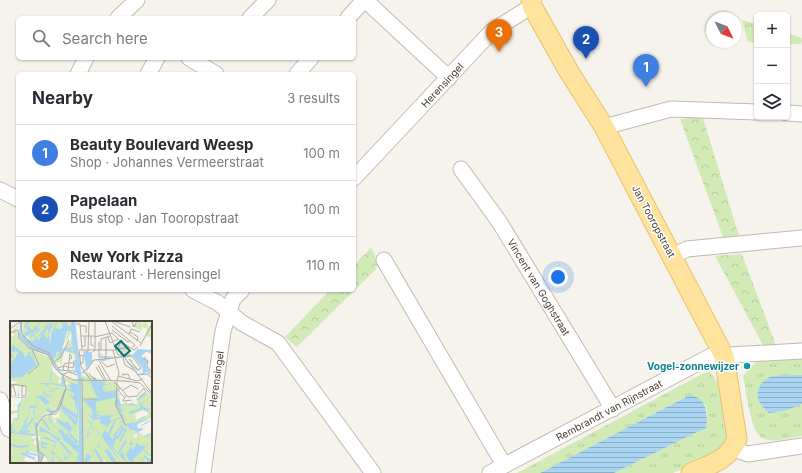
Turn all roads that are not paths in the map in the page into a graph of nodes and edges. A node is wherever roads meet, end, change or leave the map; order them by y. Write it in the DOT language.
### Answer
graph roads {
  1 [pos="137,0"];
  2 [pos="268,0"];
  3 [pos="364,0"];
  4 [pos="532,3"];
  5 [pos="121,16"];
  6 [pos="252,16"];
  7 [pos="350,16"];
  8 [pos="85,60"];
  9 [pos="156,60"];
  10 [pos="195,60"];
  11 [pos="309,60"];
  12 [pos="214,67"];
  13 [pos="79,72"];
  14 [pos="149,72"];
  15 [pos="298,72"];
  16 [pos="449,78"];
  17 [pos="754,112"];
  18 [pos="790,113"];
  19 [pos="802,114"];
  20 [pos="604,127"];
  21 [pos="461,169"];
  22 [pos="356,176"];
  23 [pos="802,238"];
  24 [pos="673,256"];
  25 [pos="384,260"];
  26 [pos="197,292"];
  27 [pos="240,292"];
  28 [pos="228,312"];
  29 [pos="802,351"];
  30 [pos="724,356"];
  31 [pos="0,400"];
  32 [pos="612,409"];
  33 [pos="6,427"];
  34 [pos="802,446"];
  35 [pos="733,449"];
  36 [pos="504,465"];
  37 [pos="203,473"];
  38 [pos="373,473"];
  39 [pos="490,473"];
  40 [pos="691,473"];
  1 -- 5 [label="street"];
  2 -- 6 [label="street"];
  3 -- 7 [label="street"];
  3 -- 16 [label="street"];
  4 -- 16 [label="street, Herensingel"];
  4 -- 20 [label="main road, Jan Tooropstraat"];
  8 -- 13 [label="street"];
  9 -- 14 [label="street"];
  10 -- 12 [label="street"];
  11 -- 15 [label="street"];
  16 -- 22 [label="street, Herensingel"];
  17 -- 20 [label="street"];
  18 -- 19 [label="street"];
  20 -- 24 [label="main road, Jan Tooropstraat"];
  21 -- 32 [label="street, Vincent van Goghstraat"];
  23 -- 24 [label="street"];
  24 -- 30 [label="main road, Jan Tooropstraat"];
  25 -- 36 [label="street"];
  26 -- 28 [label="street"];
  27 -- 28 [label="street, Herensingel"];
  28 -- 37 [label="street, Herensingel"];
  28 -- 38 [label="street"];
  29 -- 30 [label="street, Rembrandt van Rijnstraat"];
  30 -- 32 [label="street, Rembrandt van Rijnstraat"];
  30 -- 35 [label="main road, Jan Tooropstraat"];
  31 -- 33 [label="street"];
  32 -- 36 [label="street, Rembrandt van Rijnstraat"];
  34 -- 35 [label="street"];
  35 -- 40 [label="main road"];
  36 -- 39 [label="street, Rembrandt van Rijnstraat"];
}
